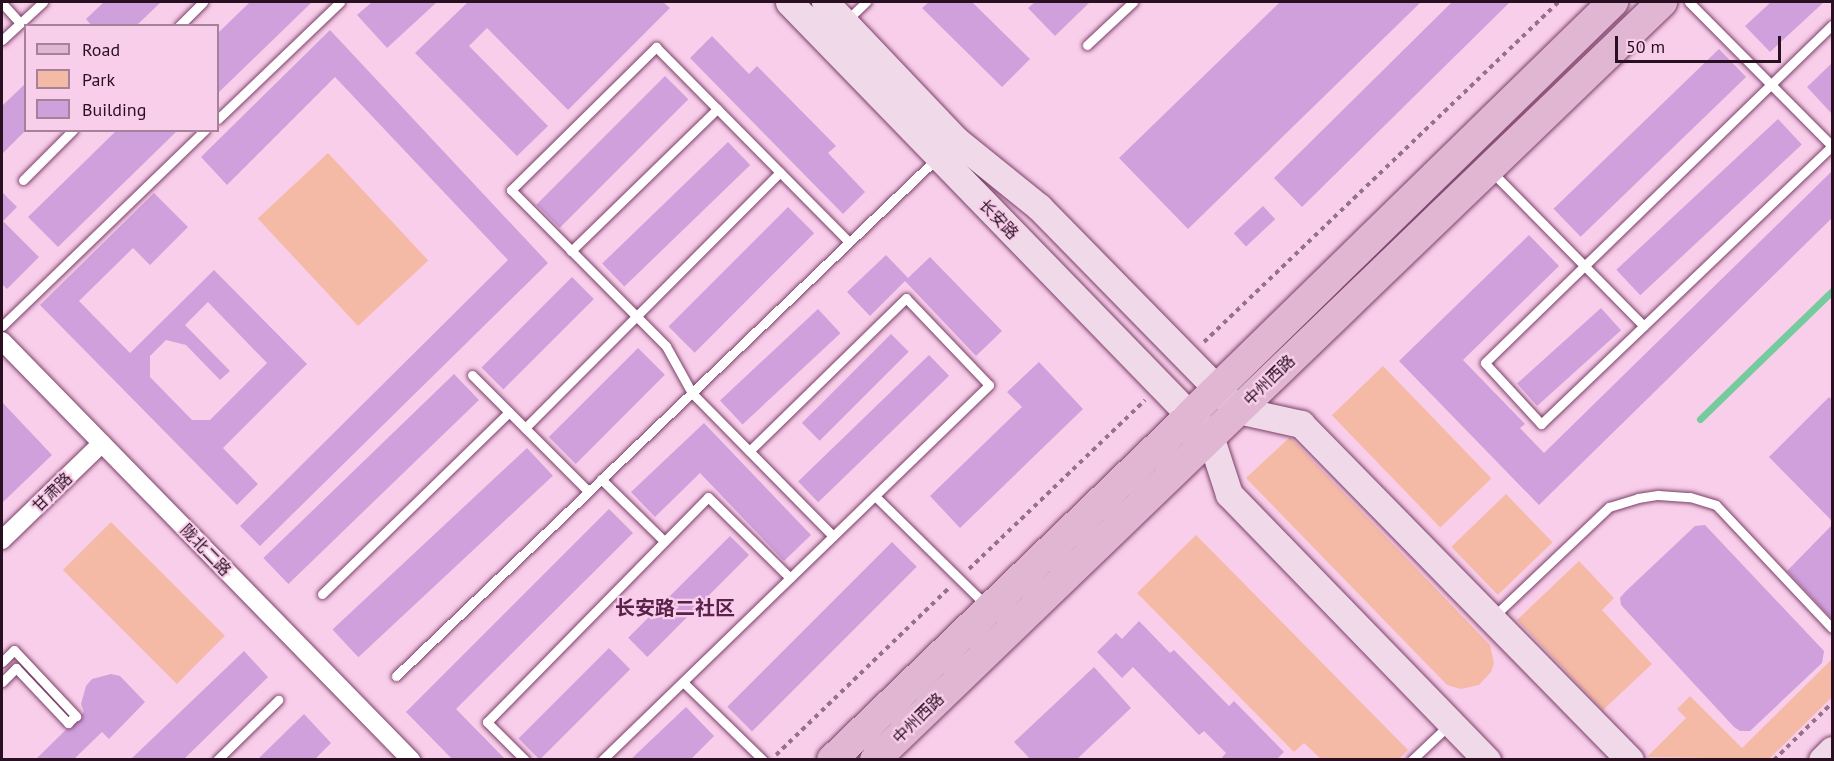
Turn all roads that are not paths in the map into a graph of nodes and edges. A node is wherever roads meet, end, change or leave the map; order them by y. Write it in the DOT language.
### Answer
graph roads {
  1 [pos="43,2"];
  2 [pos="203,2"];
  3 [pos="340,2"];
  4 [pos="789,2"];
  5 [pos="825,2"];
  6 [pos="866,2"];
  7 [pos="1133,2"];
  8 [pos="1613,2"];
  9 [pos="1662,2"];
  10 [pos="1689,2"];
  11 [pos="2,3"];
  12 [pos="20,22"];
  13 [pos="181,24"];
  14 [pos="1833,25"];
  15 [pos="835,31"];
  16 [pos="2,40"];
  17 [pos="1087,45"];
  18 [pos="1771,85"];
  19 [pos="717,109"];
  20 [pos="219,118"];
  21 [pos="71,132"];
  22 [pos="203,132"];
  23 [pos="1832,146"];
  24 [pos="938,157"];
  25 [pos="1489,168"];
  26 [pos="780,172"];
  27 [pos="23,180"];
  28 [pos="849,242"];
  29 [pos="571,251"];
  30 [pos="1585,266"];
  31 [pos="636,317"];
  32 [pos="2,326"];
  33 [pos="1644,326"];
  34 [pos="2,341"];
  35 [pos="472,375"];
  36 [pos="1218,388"];
  37 [pos="692,393"];
  38 [pos="1238,410"];
  39 [pos="509,412"];
  40 [pos="1200,426"];
  41 [pos="525,428"];
  42 [pos="102,443"];
  43 [pos="749,451"];
  44 [pos="601,479"];
  45 [pos="588,491"];
  46 [pos="875,496"];
  47 [pos="832,536"];
  48 [pos="2,540"];
  49 [pos="664,541"];
  50 [pos="790,578"];
  51 [pos="322,594"];
  52 [pos="1000,618"];
  53 [pos="1492,618"];
  54 [pos="1833,628"];
  55 [pos="2,662"];
  56 [pos="396,676"];
  57 [pos="683,681"];
  58 [pos="2,682"];
  59 [pos="278,700"];
  60 [pos="1451,722"];
  61 [pos="1833,750"];
  62 [pos="217,759"];
  63 [pos="411,759"];
  64 [pos="525,759"];
  65 [pos="602,759"];
  66 [pos="763,759"];
  67 [pos="832,759"];
  68 [pos="875,759"];
  69 [pos="1412,759"];
  70 [pos="1487,759"];
  71 [pos="1630,759"];
  72 [pos="1822,759"];
  1 -- 12 [label="lane"];
  2 -- 13 [label="lane"];
  3 -- 20 [label="lane"];
  4 -- 15 [label="main road, 长安路"];
  5 -- 15 [label="main road, 长安路"];
  6 -- 15 [label="lane"];
  7 -- 17 [label="lane"];
  8 -- 36 [label="main road, 中州西路"];
  9 -- 25 [label="main road, 中州西路"];
  10 -- 18 [label="lane"];
  11 -- 12 [label="lane"];
  12 -- 16 [label="lane"];
  14 -- 18 [label="lane"];
  15 -- 24 [label="main road, 长安路"];
  15 -- 36 [label="main road, 长安路"];
  18 -- 23 [label="lane"];
  18 -- 30 [label="lane"];
  19 -- 26 [label="lane"];
  19 -- 29 [label="lane"];
  19 -- 29 [label="lane"];
  21 -- 27 [label="lane"];
  22 -- 32 [label="lane"];
  23 -- 33 [label="lane"];
  24 -- 28 [label="lane"];
  24 -- 40 [label="main road, 长安路"];
  25 -- 30 [label="lane"];
  25 -- 38 [label="main road, 中州西路"];
  26 -- 28 [label="lane"];
  26 -- 31 [label="lane"];
  28 -- 37 [label="lane"];
  29 -- 31 [label="lane"];
  30 -- 33 [label="lane"];
  30 -- 33 [label="lane"];
  31 -- 37 [label="lane"];
  31 -- 41 [label="lane"];
  34 -- 42 [label="street, 陇北二路"];
  35 -- 39 [label="lane"];
  36 -- 38 [label="main road, 长安路"];
  36 -- 40 [label="main road, 中州西路"];
  37 -- 43 [label="lane"];
  37 -- 44 [label="lane"];
  38 -- 40 [label="main road, 中州西路"];
  38 -- 53 [label="main road"];
  39 -- 41 [label="lane"];
  39 -- 51 [label="lane"];
  40 -- 52 [label="main road, 中州西路"];
  40 -- 60 [label="main road"];
  41 -- 45 [label="lane"];
  42 -- 48 [label="street, 甘肃路"];
  42 -- 63 [label="street, 陇北二路"];
  43 -- 46 [label="lane"];
  43 -- 47 [label="lane"];
  44 -- 45 [label="lane"];
  44 -- 49 [label="lane"];
  45 -- 56 [label="lane"];
  46 -- 47 [label="lane"];
  46 -- 52 [label="lane"];
  47 -- 50 [label="lane"];
  49 -- 50 [label="lane"];
  49 -- 64 [label="lane"];
  50 -- 57 [label="lane"];
  52 -- 67 [label="main road, 中州西路"];
  52 -- 68 [label="main road, 中州西路"];
  53 -- 54 [label="lane"];
  53 -- 71 [label="main road"];
  55 -- 58 [label="lane"];
  57 -- 65 [label="lane"];
  57 -- 66 [label="lane"];
  59 -- 62 [label="lane"];
  60 -- 69 [label="lane"];
  60 -- 70 [label="main road"];
  61 -- 72 [label="main road"];
}
